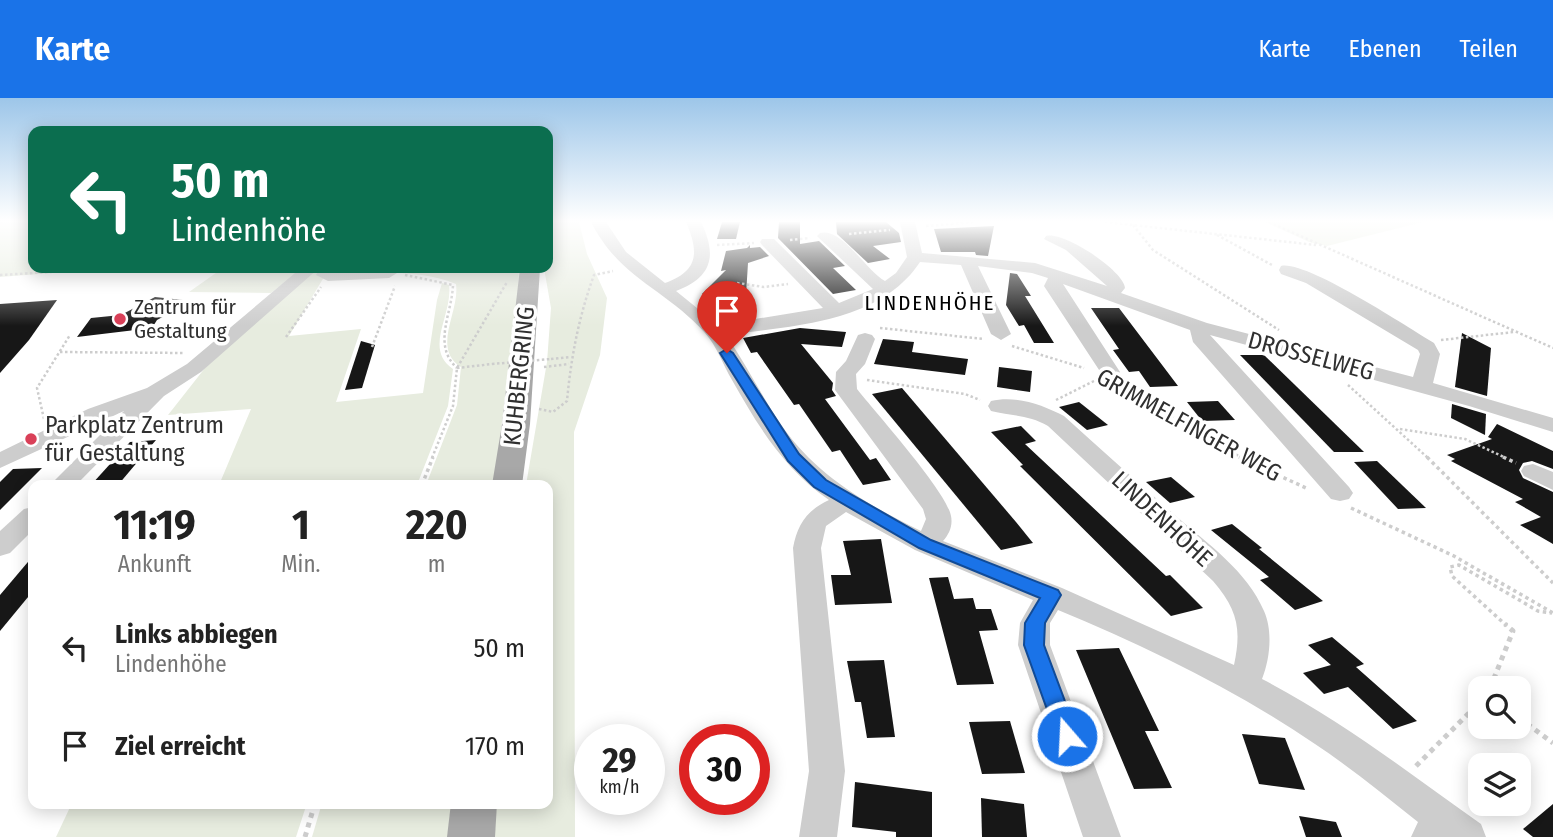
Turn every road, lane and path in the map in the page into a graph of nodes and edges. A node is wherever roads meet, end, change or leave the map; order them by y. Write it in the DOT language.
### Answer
graph roads {
  1 [pos="620,256"];
  2 [pos="705,256"];
  3 [pos="782,256"];
  4 [pos="849,256"];
  5 [pos="1084,256"];
  6 [pos="1164,256"];
  7 [pos="1254,256"];
  8 [pos="1345,256"];
  9 [pos="915,257"];
  10 [pos="967,261"];
  11 [pos="631,268"];
  12 [pos="1287,270"];
  13 [pos="33,273"];
  14 [pos="319,273"];
  15 [pos="321,273"];
  16 [pos="389,273"];
  17 [pos="522,273"];
  18 [pos="523,273"];
  19 [pos="0,275"];
  20 [pos="1058,275"];
  21 [pos="807,282"];
  22 [pos="737,283"];
  23 [pos="664,289"];
  24 [pos="886,289"];
  25 [pos="1107,294"];
  26 [pos="835,310"];
  27 [pos="1200,327"];
  28 [pos="978,328"];
  29 [pos="714,331"];
  30 [pos="1516,332"];
  31 [pos="867,333"];
  32 [pos="70,335"];
  33 [pos="286,337"];
  34 [pos="1000,337"];
  35 [pos="1420,342"];
  36 [pos="372,347"];
  37 [pos="1553,348"];
  38 [pos="60,352"];
  39 [pos="213,353"];
  40 [pos="570,357"];
  41 [pos="1317,358"];
  42 [pos="569,364"];
  43 [pos="457,368"];
  44 [pos="528,369"];
  45 [pos="1103,369"];
  46 [pos="845,379"];
  47 [pos="1421,386"];
  48 [pos="156,391"];
  49 [pos="999,406"];
  50 [pos="1035,410"];
  51 [pos="525,416"];
  52 [pos="1553,425"];
  53 [pos="1398,428"];
  54 [pos="62,431"];
  55 [pos="0,461"];
  56 [pos="1543,477"];
  57 [pos="67,480"];
  58 [pos="424,480"];
  59 [pos="508,480"];
  60 [pos="1311,490"];
  61 [pos="1344,500"];
  62 [pos="848,501"];
  63 [pos="28,519"];
  64 [pos="925,544"];
  65 [pos="0,547"];
  66 [pos="1553,583"];
  67 [pos="1052,595"];
  68 [pos="1553,613"];
  69 [pos="1495,676"];
  70 [pos="1243,685"];
  71 [pos="1468,714"];
  72 [pos="1531,727"];
  73 [pos="1553,743"];
  74 [pos="1409,772"];
  75 [pos="313,809"];
  76 [pos="473,809"];
  77 [pos="1447,831"];
  78 [pos="305,837"];
  79 [pos="471,837"];
  80 [pos="818,837"];
  81 [pos="1102,837"];
  1 -- 11 [label="street"];
  2 -- 23 [label="street"];
  3 -- 21 [label="street"];
  4 -- 24 [label="street"];
  5 -- 25 [label="street"];
  6 -- 41 [label="path"];
  7 -- 12 [label="path"];
  8 -- 30 [label="path"];
  9 -- 10 [label="street, DROSSELWEG"];
  9 -- 24 [label="street"];
  10 -- 20 [label="street, DROSSELWEG"];
  10 -- 34 [label="street"];
  11 -- 23 [label="street"];
  11 -- 40 [label="path"];
  12 -- 35 [label="street, DROSSELWEG"];
  13 -- 19 [label="path"];
  14 -- 39 [label="street"];
  15 -- 33 [label="path"];
  16 -- 36 [label="path"];
  16 -- 43 [label="path"];
  17 -- 43 [label="path"];
  18 -- 44 [label="main road, KUHBERGRING"];
  20 -- 25 [label="street, DROSSELWEG"];
  20 -- 45 [label="street"];
  21 -- 22 [label="path"];
  21 -- 26 [label="street"];
  23 -- 29 [label="street"];
  24 -- 26 [label="street"];
  25 -- 27 [label="street, DROSSELWEG"];
  26 -- 29 [label="street"];
  27 -- 41 [label="street, DROSSELWEG"];
  27 -- 61 [label="street, DROSSELWEG"];
  28 -- 34 [label="street"];
  29 -- 62 [label="street"];
  30 -- 35 [label="path"];
  30 -- 37 [label="path"];
  31 -- 34 [label="path, GRIMMELFINGER WEG"];
  31 -- 46 [label="street"];
  32 -- 38 [label="path"];
  34 -- 45 [label="path, GRIMMELFINGER WEG"];
  35 -- 47 [label="street"];
  38 -- 39 [label="path"];
  38 -- 54 [label="path"];
  39 -- 48 [label="street"];
  40 -- 42 [label="path"];
  40 -- 43 [label="path, bridge"];
  41 -- 47 [label="street, DROSSELWEG"];
  41 -- 53 [label="path"];
  42 -- 44 [label="path"];
  42 -- 51 [label="path"];
  43 -- 58 [label="path"];
  44 -- 51 [label="main road, KUHBERGRING"];
  45 -- 50 [label="path"];
  45 -- 60 [label="path, GRIMMELFINGER WEG"];
  46 -- 49 [label="path"];
  46 -- 64 [label="street"];
  47 -- 52 [label="street, DROSSELWEG"];
  48 -- 54 [label="street"];
  48 -- 57 [label="street"];
  49 -- 50 [label="street, LINDENHÖHE"];
  50 -- 70 [label="street, LINDENHÖHE"];
  51 -- 59 [label="main road, KUHBERGRING"];
  53 -- 56 [label="path"];
  53 -- 66 [label="path"];
  54 -- 55 [label="street"];
  61 -- 68 [label="path"];
  62 -- 64 [label="street"];
  62 -- 80 [label="street"];
  63 -- 65 [label="street"];
  64 -- 67 [label="street"];
  67 -- 70 [label="street"];
  67 -- 81 [label="street"];
  68 -- 69 [label="path"];
  70 -- 77 [label="street"];
  71 -- 74 [label="path"];
  72 -- 73 [label="path"];
  75 -- 78 [label="path"];
  76 -- 79 [label="main road"];
}
